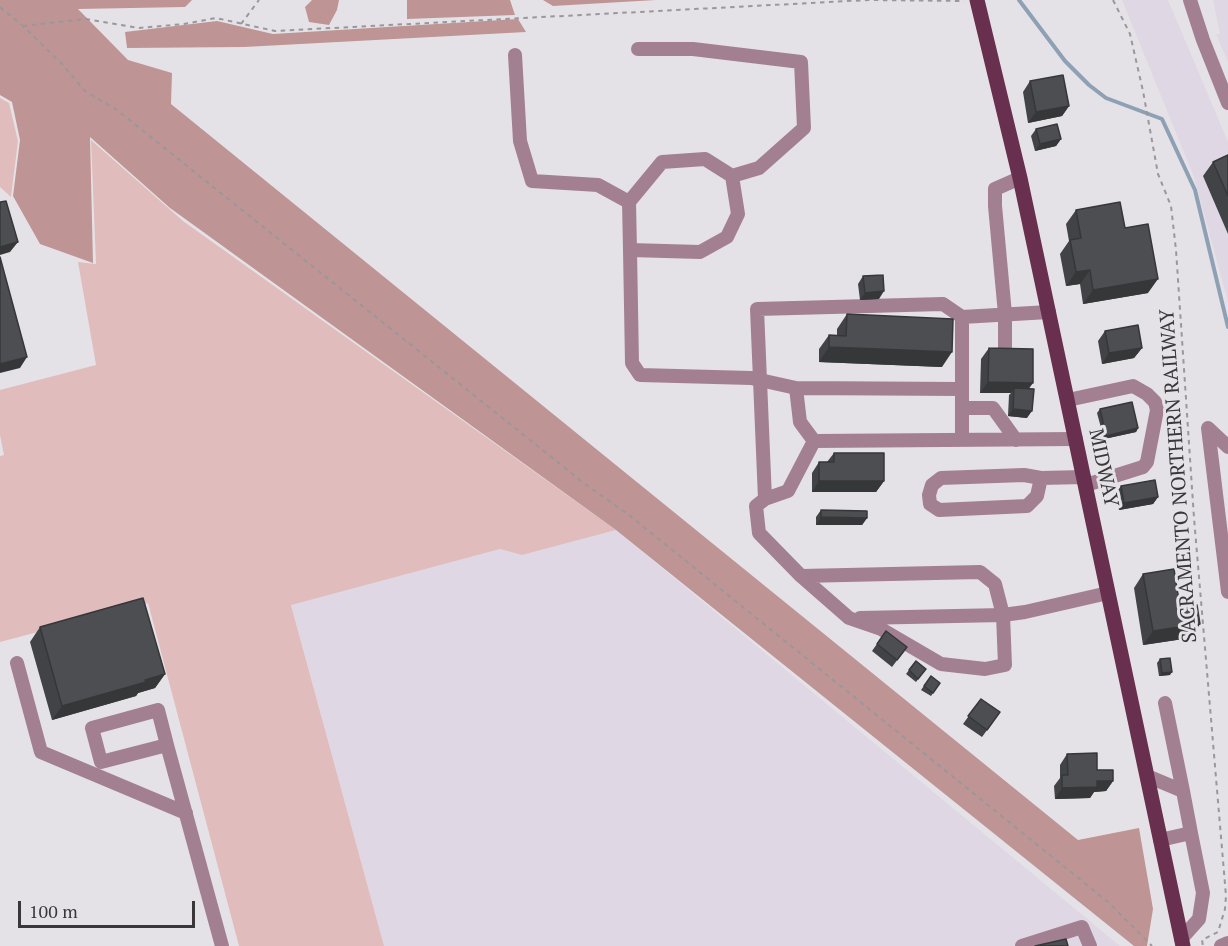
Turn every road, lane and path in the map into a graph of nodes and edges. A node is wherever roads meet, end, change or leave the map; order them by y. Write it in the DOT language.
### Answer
graph roads {
  1 [pos="259,0"];
  2 [pos="1113,0"];
  3 [pos="1190,0"];
  4 [pos="977,1"];
  5 [pos="0,7"];
  6 [pos="241,24"];
  7 [pos="23,26"];
  8 [pos="638,49"];
  9 [pos="515,55"];
  10 [pos="1228,104"];
  11 [pos="732,176"];
  12 [pos="1020,178"];
  13 [pos="628,202"];
  14 [pos="630,250"];
  15 [pos="1049,312"];
  16 [pos="1005,314"];
  17 [pos="962,317"];
  18 [pos="1005,347"];
  19 [pos="760,380"];
  20 [pos="796,388"];
  21 [pos="962,389"];
  22 [pos="1068,400"];
  23 [pos="962,408"];
  24 [pos="1076,439"];
  25 [pos="962,440"];
  26 [pos="1016,440"];
  27 [pos="814,441"];
  28 [pos="1228,447"];
  29 [pos="1041,478"];
  30 [pos="1085,481"];
  31 [pos="765,499"];
  32 [pos="801,576"];
  33 [pos="1228,592"];
  34 [pos="1108,593"];
  35 [pos="1003,615"];
  36 [pos="849,618"];
  37 [pos="17,663"];
  38 [pos="1165,703"];
  39 [pos="167,745"];
  40 [pos="98,769"];
  41 [pos="1147,776"];
  42 [pos="1183,791"];
  43 [pos="186,813"];
  44 [pos="1191,833"];
  45 [pos="1160,840"];
  46 [pos="1228,942"];
  47 [pos="1182,943"];
  48 [pos="222,946"];
  49 [pos="1022,946"];
  50 [pos="1090,946"];
  51 [pos="1152,946"];
  52 [pos="1203,946"];
  53 [pos="1221,946"];
  1 -- 6 [label="path"];
  2 -- 52 [label="path, SACRAMENTO NORTHERN RAILWAY"];
  3 -- 10 [label="street"];
  4 -- 6 [label="path"];
  4 -- 12 [label="main road, MIDWAY"];
  5 -- 7 [label="path"];
  6 -- 7 [label="path"];
  7 -- 51 [label="path"];
  8 -- 11 [label="street"];
  9 -- 13 [label="street"];
  11 -- 13 [label="street"];
  11 -- 14 [label="street"];
  12 -- 15 [label="main road, MIDWAY"];
  12 -- 16 [label="street"];
  13 -- 14 [label="street"];
  14 -- 19 [label="street"];
  15 -- 16 [label="street"];
  15 -- 22 [label="main road, MIDWAY"];
  16 -- 17 [label="street"];
  16 -- 18 [label="street"];
  17 -- 19 [label="street"];
  17 -- 21 [label="street"];
  19 -- 20 [label="street"];
  19 -- 31 [label="street"];
  20 -- 21 [label="street"];
  20 -- 27 [label="street"];
  21 -- 23 [label="street"];
  22 -- 24 [label="main road, MIDWAY"];
  22 -- 30 [label="street"];
  23 -- 25 [label="street"];
  23 -- 26 [label="street"];
  24 -- 26 [label="street"];
  24 -- 30 [label="main road, MIDWAY"];
  25 -- 26 [label="street"];
  25 -- 27 [label="street"];
  27 -- 31 [label="street"];
  28 -- 33 [label="street"];
  29 -- 29 [label="street"];
  29 -- 30 [label="street"];
  30 -- 34 [label="main road, MIDWAY"];
  31 -- 32 [label="street"];
  32 -- 35 [label="street"];
  32 -- 36 [label="street"];
  34 -- 35 [label="street"];
  34 -- 41 [label="main road, MIDWAY"];
  35 -- 36 [label="street"];
  35 -- 36 [label="street"];
  37 -- 40 [label="street"];
  38 -- 42 [label="street"];
  39 -- 40 [label="street"];
  39 -- 40 [label="street"];
  39 -- 43 [label="street"];
  40 -- 43 [label="street"];
  41 -- 42 [label="street"];
  41 -- 45 [label="main road, MIDWAY"];
  42 -- 44 [label="street"];
  43 -- 48 [label="street"];
  44 -- 45 [label="street"];
  44 -- 47 [label="street"];
  45 -- 47 [label="main road, MIDWAY"];
  46 -- 53 [label="street"];
  49 -- 50 [label="street"];
}
